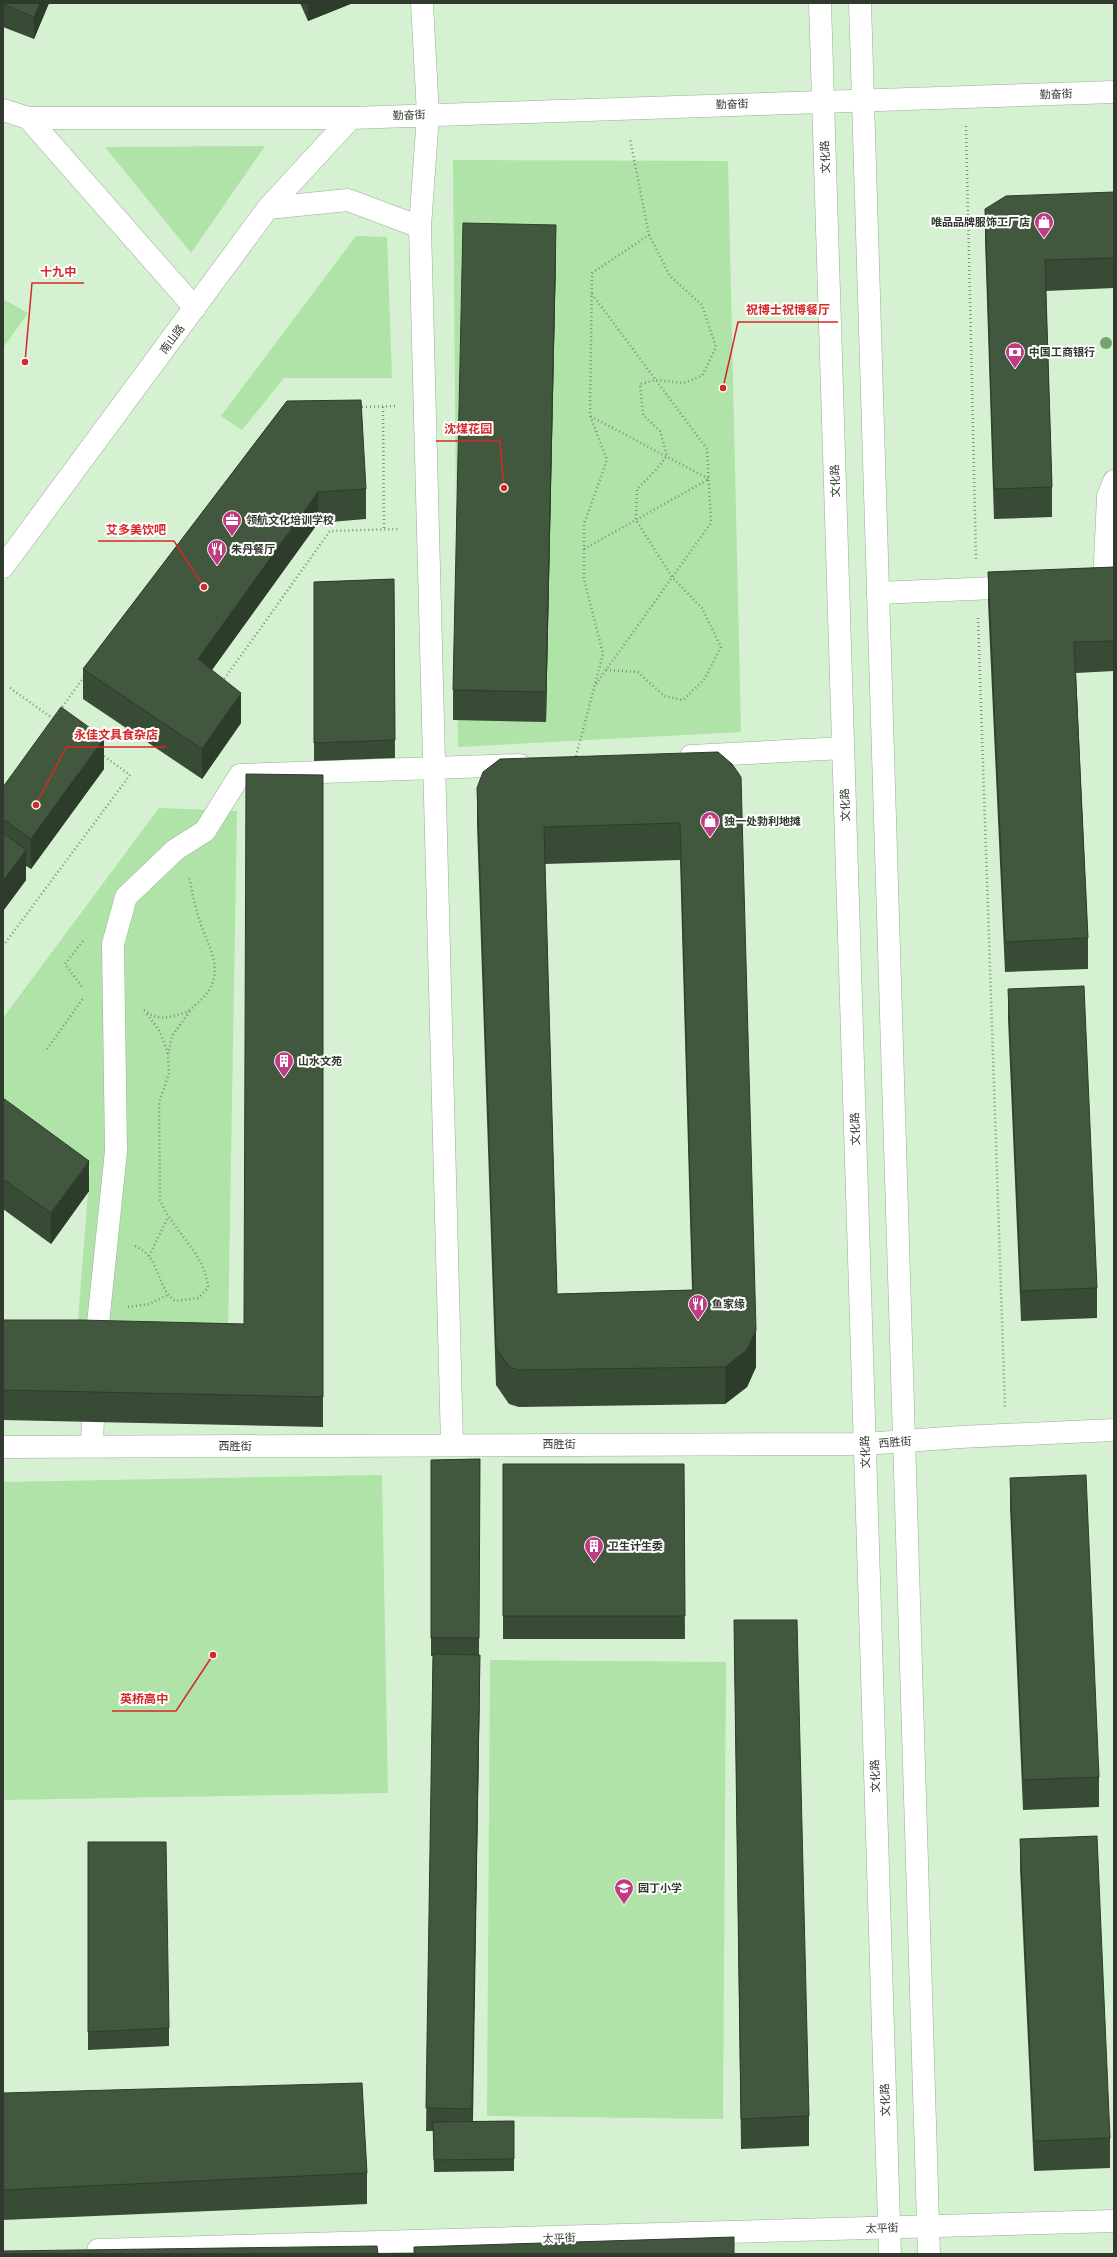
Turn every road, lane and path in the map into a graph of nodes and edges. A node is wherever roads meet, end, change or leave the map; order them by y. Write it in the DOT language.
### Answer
graph roads {
  1 [pos="422,3"];
  2 [pos="820,3"];
  3 [pos="860,3"];
  4 [pos="1114,92"];
  5 [pos="965,97"];
  6 [pos="862,99"];
  7 [pos="823,101"];
  8 [pos="3,110"];
  9 [pos="428,115"];
  10 [pos="28,118"];
  11 [pos="351,118"];
  12 [pos="630,140"];
  13 [pos="268,208"];
  14 [pos="420,227"];
  15 [pos="649,235"];
  16 [pos="592,293"];
  17 [pos="195,308"];
  18 [pos="656,380"];
  19 [pos="425,406"];
  20 [pos="353,407"];
  21 [pos="383,407"];
  22 [pos="590,415"];
  23 [pos="666,456"];
  24 [pos="709,479"];
  25 [pos="1114,481"];
  26 [pos="636,520"];
  27 [pos="428,528"];
  28 [pos="384,529"];
  29 [pos="584,549"];
  30 [pos="3,567"];
  31 [pos="672,577"];
  32 [pos="1109,584"];
  33 [pos="1081,585"];
  34 [pos="1041,586"];
  35 [pos="977,589"];
  36 [pos="878,593"];
  37 [pos="606,670"];
  38 [pos="87,674"];
  39 [pos="221,684"];
  40 [pos="594,686"];
  41 [pos="10,688"];
  42 [pos="54,719"];
  43 [pos="60,724"];
  44 [pos="49,725"];
  45 [pos="843,748"];
  46 [pos="98,752"];
  47 [pos="670,757"];
  48 [pos="574,762"];
  49 [pos="434,769"];
  50 [pos="175,850"];
  51 [pos="85,939"];
  52 [pos="3,946"];
  53 [pos="114,990"];
  54 [pos="145,1011"];
  55 [pos="190,1011"];
  56 [pos="47,1049"];
  57 [pos="168,1054"];
  58 [pos="168,1217"];
  59 [pos="106,1249"];
  60 [pos="149,1256"];
  61 [pos="168,1295"];
  62 [pos="99,1315"];
  63 [pos="96,1343"];
  64 [pos="93,1417"];
  65 [pos="1114,1430"];
  66 [pos="1006,1435"];
  67 [pos="904,1441"];
  68 [pos="452,1444"];
  69 [pos="865,1444"];
  70 [pos="92,1446"];
  71 [pos="3,1447"];
  72 [pos="1114,2221"];
  73 [pos="928,2227"];
  74 [pos="889,2228"];
  75 [pos="75,2251"];
  76 [pos="890,2254"];
  77 [pos="929,2254"];
  1 -- 9 [label="street"];
  2 -- 7 [label="street, 文化路"];
  3 -- 6 [label="street"];
  4 -- 5 [label="street, 勤奋街"];
  5 -- 6 [label="street, 勤奋街"];
  5 -- 35 [label="path"];
  6 -- 7 [label="street, 勤奋街"];
  6 -- 36 [label="street"];
  7 -- 9 [label="street, 勤奋街"];
  7 -- 45 [label="street, 文化路"];
  8 -- 10 [label="street"];
  9 -- 11 [label="street, 勤奋街"];
  9 -- 14 [label="street"];
  10 -- 11 [label="street, 勤奋街"];
  10 -- 17 [label="street"];
  11 -- 13 [label="street, 南山路"];
  12 -- 15 [label="path"];
  13 -- 14 [label="street"];
  13 -- 17 [label="street, 南山路"];
  14 -- 19 [label="street"];
  15 -- 16 [label="path"];
  15 -- 18 [label="path"];
  16 -- 18 [label="path"];
  16 -- 22 [label="path"];
  17 -- 30 [label="street, 南山路"];
  18 -- 23 [label="path"];
  18 -- 24 [label="path"];
  19 -- 21 [label="path"];
  19 -- 27 [label="street"];
  20 -- 21 [label="path"];
  21 -- 28 [label="path"];
  22 -- 23 [label="path"];
  22 -- 29 [label="path"];
  23 -- 24 [label="path"];
  23 -- 26 [label="path"];
  24 -- 26 [label="path"];
  24 -- 31 [label="path"];
  25 -- 32 [label="street"];
  26 -- 29 [label="path"];
  26 -- 31 [label="path"];
  27 -- 28 [label="path"];
  27 -- 49 [label="street"];
  28 -- 39 [label="path"];
  29 -- 40 [label="path"];
  31 -- 37 [label="path"];
  31 -- 37 [label="path"];
  32 -- 33 [label="street"];
  34 -- 35 [label="street"];
  35 -- 36 [label="street"];
  35 -- 66 [label="path"];
  36 -- 67 [label="street"];
  37 -- 40 [label="path"];
  38 -- 42 [label="path"];
  40 -- 48 [label="path"];
  41 -- 42 [label="path"];
  42 -- 43 [label="path"];
  42 -- 44 [label="path"];
  45 -- 47 [label="street"];
  45 -- 69 [label="street, 文化路"];
  46 -- 52 [label="path"];
  48 -- 49 [label="street"];
  49 -- 50 [label="street"];
  49 -- 68 [label="street"];
  50 -- 53 [label="street"];
  50 -- 55 [label="path"];
  51 -- 56 [label="path"];
  53 -- 54 [label="path"];
  53 -- 59 [label="street"];
  54 -- 55 [label="path"];
  54 -- 57 [label="path"];
  55 -- 57 [label="path"];
  57 -- 58 [label="path"];
  58 -- 60 [label="path"];
  58 -- 61 [label="path"];
  59 -- 60 [label="path"];
  59 -- 62 [label="street"];
  60 -- 61 [label="path"];
  61 -- 62 [label="path"];
  62 -- 63 [label="street"];
  64 -- 70 [label="street"];
  65 -- 66 [label="street, 西胜街"];
  66 -- 67 [label="street, 西胜街"];
  67 -- 69 [label="street, 西胜街"];
  67 -- 73 [label="street"];
  68 -- 69 [label="street, 西胜街"];
  68 -- 70 [label="street, 西胜街"];
  69 -- 74 [label="street, 文化路"];
  70 -- 71 [label="street, 西胜街"];
  72 -- 73 [label="street, 太平街"];
  73 -- 74 [label="street, 太平街"];
  73 -- 77 [label="street"];
  74 -- 75 [label="street, 太平街"];
  74 -- 76 [label="street, 文化路"];
}
